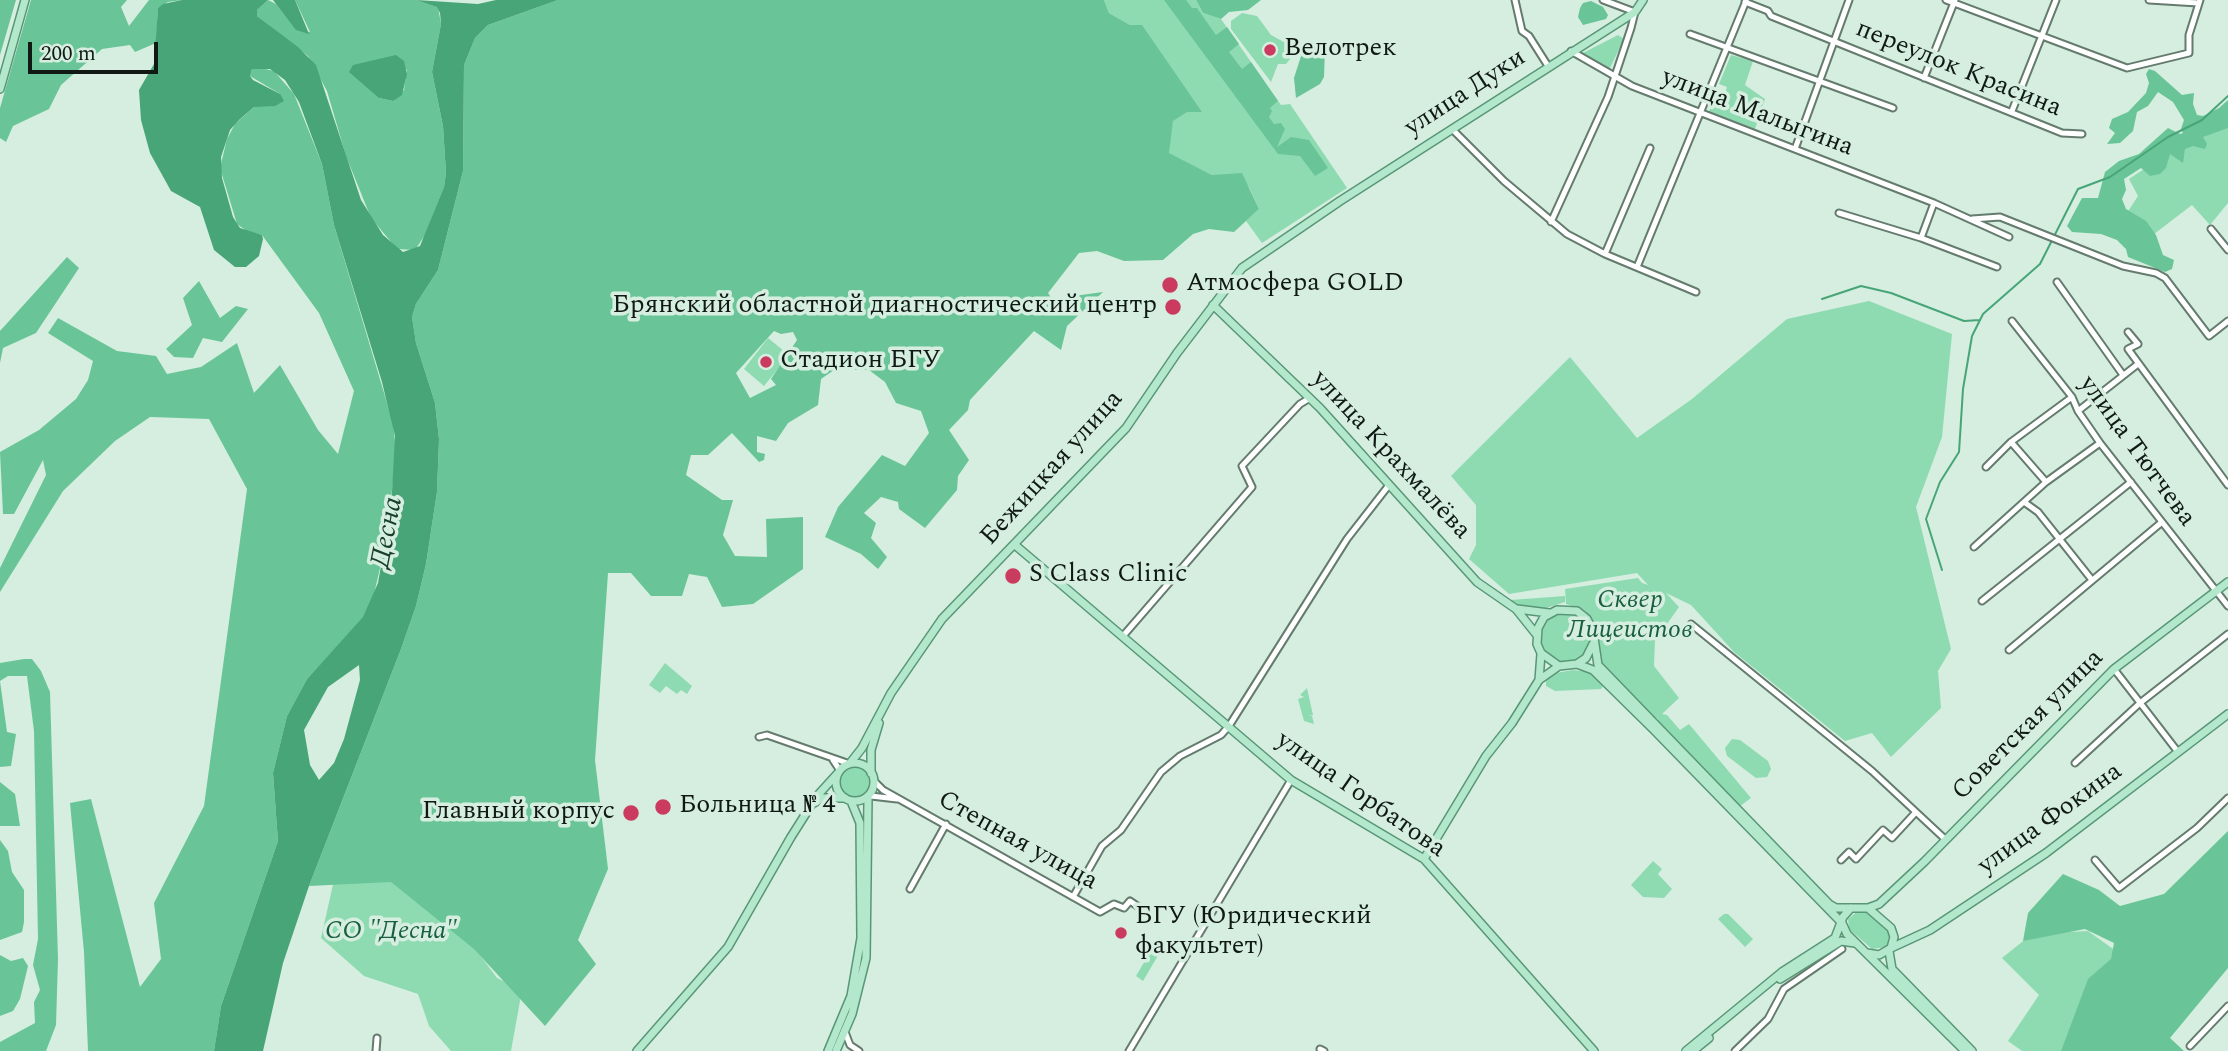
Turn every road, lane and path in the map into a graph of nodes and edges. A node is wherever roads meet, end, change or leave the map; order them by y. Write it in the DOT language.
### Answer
graph roads {
  1 [pos="25,0"];
  2 [pos="1516,0"];
  3 [pos="1603,0"];
  4 [pos="1643,0"];
  5 [pos="1849,0"];
  6 [pos="1946,0"];
  7 [pos="2056,0"];
  8 [pos="2149,0"];
  9 [pos="1746,1"];
  10 [pos="1955,2"];
  11 [pos="2199,2"];
  12 [pos="1635,12"];
  13 [pos="1690,34"];
  14 [pos="2043,37"];
  15 [pos="1834,41"];
  16 [pos="1727,48"];
  17 [pos="1571,51"];
  18 [pos="1548,66"];
  19 [pos="1614,77"];
  20 [pos="1924,78"];
  21 [pos="1819,83"];
  22 [pos="0,89"];
  23 [pos="1893,108"];
  24 [pos="2012,111"];
  25 [pos="1700,114"];
  26 [pos="1452,129"];
  27 [pos="2082,134"];
  28 [pos="1650,148"];
  29 [pos="1795,149"];
  30 [pos="1934,203"];
  31 [pos="1839,213"];
  32 [pos="1969,219"];
  33 [pos="1310,221"];
  34 [pos="1551,222"];
  35 [pos="2211,229"];
  36 [pos="2009,237"];
  37 [pos="1922,238"];
  38 [pos="2228,250"];
  39 [pos="1605,254"];
  40 [pos="1637,267"];
  41 [pos="1997,267"];
  42 [pos="2057,282"];
  43 [pos="1696,292"];
  44 [pos="1213,304"];
  45 [pos="2012,321"];
  46 [pos="2228,321"];
  47 [pos="2128,332"];
  48 [pos="2138,364"];
  49 [pos="2123,374"];
  50 [pos="2073,397"];
  51 [pos="1310,398"];
  52 [pos="2078,411"];
  53 [pos="2011,442"];
  54 [pos="2100,443"];
  55 [pos="1986,467"];
  56 [pos="2046,482"];
  57 [pos="2131,482"];
  58 [pos="1389,485"];
  59 [pos="2228,485"];
  60 [pos="2024,502"];
  61 [pos="2162,522"];
  62 [pos="2061,539"];
  63 [pos="1016,545"];
  64 [pos="1974,547"];
  65 [pos="2091,580"];
  66 [pos="2228,582"];
  67 [pos="2216,590"];
  68 [pos="1982,601"];
  69 [pos="2228,606"];
  70 [pos="1516,609"];
  71 [pos="1549,613"];
  72 [pos="1690,624"];
  73 [pos="1536,634"];
  74 [pos="2228,634"];
  75 [pos="1123,636"];
  76 [pos="1593,644"];
  77 [pos="2009,650"];
  78 [pos="1541,653"];
  79 [pos="915,659"];
  80 [pos="1577,664"];
  81 [pos="1559,666"];
  82 [pos="1595,668"];
  83 [pos="2114,669"];
  84 [pos="1539,680"];
  85 [pos="2140,703"];
  86 [pos="2228,714"];
  87 [pos="1229,726"];
  88 [pos="759,737"];
  89 [pos="2178,752"];
  90 [pos="830,758"];
  91 [pos="849,763"];
  92 [pos="2075,763"];
  93 [pos="838,772"];
  94 [pos="872,777"];
  95 [pos="1291,780"];
  96 [pos="870,797"];
  97 [pos="2228,798"];
  98 [pos="848,800"];
  99 [pos="903,801"];
  100 [pos="811,807"];
  101 [pos="1916,812"];
  102 [pos="946,824"];
  103 [pos="1946,840"];
  104 [pos="1423,859"];
  105 [pos="1841,860"];
  106 [pos="2095,860"];
  107 [pos="910,889"];
  108 [pos="1073,897"];
  109 [pos="1851,908"];
  110 [pos="1868,908"];
  111 [pos="1146,912"];
  112 [pos="1842,923"];
  113 [pos="1857,943"];
  114 [pos="1842,949"];
  115 [pos="1890,949"];
  116 [pos="1867,953"];
  117 [pos="2228,1006"];
  118 [pos="845,1032"];
  119 [pos="377,1038"];
  120 [pos="2190,1046"];
  121 [pos="853,1047"];
  122 [pos="376,1051"];
  123 [pos="637,1051"];
  124 [pos="834,1051"];
  125 [pos="859,1051"];
  126 [pos="1129,1051"];
  127 [pos="1594,1051"];
  128 [pos="1685,1051"];
  129 [pos="1693,1051"];
  130 [pos="1735,1051"];
  131 [pos="1965,1051"];
  132 [pos="1972,1051"];
  1 -- 22 [label="main road"];
  2 -- 18 [label="street"];
  3 -- 12 [label="street"];
  4 -- 12 [label="main road, улица Дуки"];
  5 -- 15 [label="street"];
  6 -- 10 [label="street"];
  7 -- 14 [label="street"];
  8 -- 11 [label="street"];
  9 -- 15 [label="street, переулок Красина"];
  9 -- 16 [label="street"];
  10 -- 14 [label="street"];
  10 -- 20 [label="street"];
  11 -- 14 [label="street"];
  12 -- 17 [label="main road, улица Дуки"];
  12 -- 19 [label="street"];
  13 -- 16 [label="street"];
  14 -- 24 [label="street"];
  15 -- 20 [label="street, переулок Красина"];
  15 -- 21 [label="street"];
  16 -- 21 [label="street"];
  16 -- 25 [label="street"];
  17 -- 18 [label="main road, улица Дуки"];
  17 -- 19 [label="street, улица Малыгина"];
  18 -- 26 [label="main road, улица Дуки"];
  19 -- 25 [label="street, улица Малыгина"];
  19 -- 34 [label="street"];
  20 -- 24 [label="street, переулок Красина"];
  21 -- 23 [label="street"];
  21 -- 29 [label="street"];
  24 -- 27 [label="street, переулок Красина"];
  25 -- 29 [label="street, улица Малыгина"];
  25 -- 40 [label="street"];
  26 -- 33 [label="main road, улица Дуки"];
  26 -- 34 [label="street"];
  28 -- 39 [label="street"];
  29 -- 30 [label="street, улица Малыгина"];
  30 -- 32 [label="street, улица Малыгина"];
  30 -- 37 [label="street"];
  31 -- 37 [label="street"];
  32 -- 36 [label="street, улица Малыгина"];
  32 -- 46 [label="street, улица Малыгина"];
  33 -- 44 [label="main road, Бежицкая улица"];
  34 -- 39 [label="street"];
  35 -- 38 [label="street"];
  37 -- 41 [label="street"];
  39 -- 40 [label="street"];
  40 -- 43 [label="street"];
  42 -- 49 [label="street"];
  44 -- 51 [label="main road, улица Крахмалёва"];
  44 -- 63 [label="main road, Бежицкая улица"];
  45 -- 50 [label="street, улица Тютчева"];
  47 -- 48 [label="street"];
  48 -- 49 [label="street"];
  48 -- 59 [label="street"];
  49 -- 52 [label="street"];
  50 -- 52 [label="street, улица Тютчева"];
  50 -- 53 [label="street"];
  51 -- 58 [label="main road, улица Крахмалёва"];
  51 -- 75 [label="street"];
  52 -- 54 [label="street, улица Тютчева"];
  53 -- 55 [label="street"];
  53 -- 56 [label="street"];
  54 -- 56 [label="street"];
  54 -- 57 [label="street, улица Тютчева"];
  56 -- 60 [label="street"];
  57 -- 61 [label="street, улица Тютчева"];
  57 -- 62 [label="street"];
  58 -- 70 [label="main road, улица Крахмалёва"];
  58 -- 87 [label="street"];
  60 -- 62 [label="street"];
  60 -- 64 [label="street"];
  61 -- 65 [label="street"];
  61 -- 67 [label="street, улица Тютчева"];
  62 -- 65 [label="street"];
  62 -- 68 [label="street"];
  63 -- 75 [label="main road, улица Горбатова"];
  63 -- 79 [label="main road, Бежицкая улица"];
  65 -- 77 [label="street"];
  66 -- 67 [label="main road, Советская улица"];
  67 -- 69 [label="street, улица Тютчева"];
  67 -- 83 [label="main road, Советская улица"];
  70 -- 71 [label="main road"];
  70 -- 73 [label="main road, улица Крахмалёва"];
  71 -- 73 [label="main road"];
  71 -- 76 [label="main road"];
  72 -- 101 [label="street"];
  73 -- 78 [label="main road, улица Крахмалёва"];
  74 -- 85 [label="street"];
  75 -- 87 [label="main road, улица Горбатова"];
  76 -- 80 [label="main road"];
  76 -- 82 [label="main road"];
  78 -- 81 [label="main road"];
  78 -- 84 [label="main road, улица Крахмалёва"];
  79 -- 91 [label="main road"];
  79 -- 94 [label="main road"];
  80 -- 81 [label="main road"];
  80 -- 82 [label="main road"];
  81 -- 84 [label="main road"];
  82 -- 109 [label="main road"];
  82 -- 112 [label="main road"];
  83 -- 85 [label="street"];
  83 -- 103 [label="main road, Советская улица"];
  84 -- 104 [label="main road"];
  85 -- 89 [label="street"];
  85 -- 92 [label="street"];
  86 -- 89 [label="main road, улица Фокина"];
  87 -- 95 [label="main road, улица Горбатова"];
  87 -- 108 [label="street"];
  88 -- 90 [label="street"];
  89 -- 115 [label="main road, улица Фокина"];
  90 -- 91 [label="street"];
  90 -- 93 [label="street"];
  91 -- 93 [label="main road"];
  91 -- 94 [label="main road"];
  93 -- 98 [label="main road"];
  93 -- 100 [label="main road"];
  94 -- 96 [label="main road"];
  94 -- 99 [label="street"];
  95 -- 104 [label="main road, улица Горбатова"];
  95 -- 126 [label="street"];
  96 -- 98 [label="main road"];
  96 -- 99 [label="street"];
  96 -- 118 [label="main road"];
  97 -- 106 [label="street"];
  98 -- 100 [label="main road"];
  98 -- 124 [label="main road"];
  99 -- 102 [label="street, Степная улица"];
  100 -- 123 [label="main road"];
  101 -- 103 [label="street"];
  101 -- 105 [label="street"];
  102 -- 107 [label="street"];
  102 -- 108 [label="street, Степная улица"];
  103 -- 110 [label="main road, Советская улица"];
  104 -- 127 [label="main road, улица Горбатова"];
  108 -- 111 [label="street, Степная улица"];
  109 -- 110 [label="main road"];
  109 -- 112 [label="main road"];
  110 -- 115 [label="main road"];
  112 -- 113 [label="main road"];
  112 -- 128 [label="main road"];
  113 -- 116 [label="main road"];
  113 -- 129 [label="main road"];
  114 -- 130 [label="street"];
  115 -- 116 [label="main road"];
  115 -- 132 [label="main road"];
  116 -- 131 [label="main road"];
  117 -- 120 [label="street"];
  118 -- 121 [label="street"];
  118 -- 124 [label="main road"];
  119 -- 122 [label="street"];
  121 -- 124 [label="street"];
  121 -- 125 [label="street"];
}
